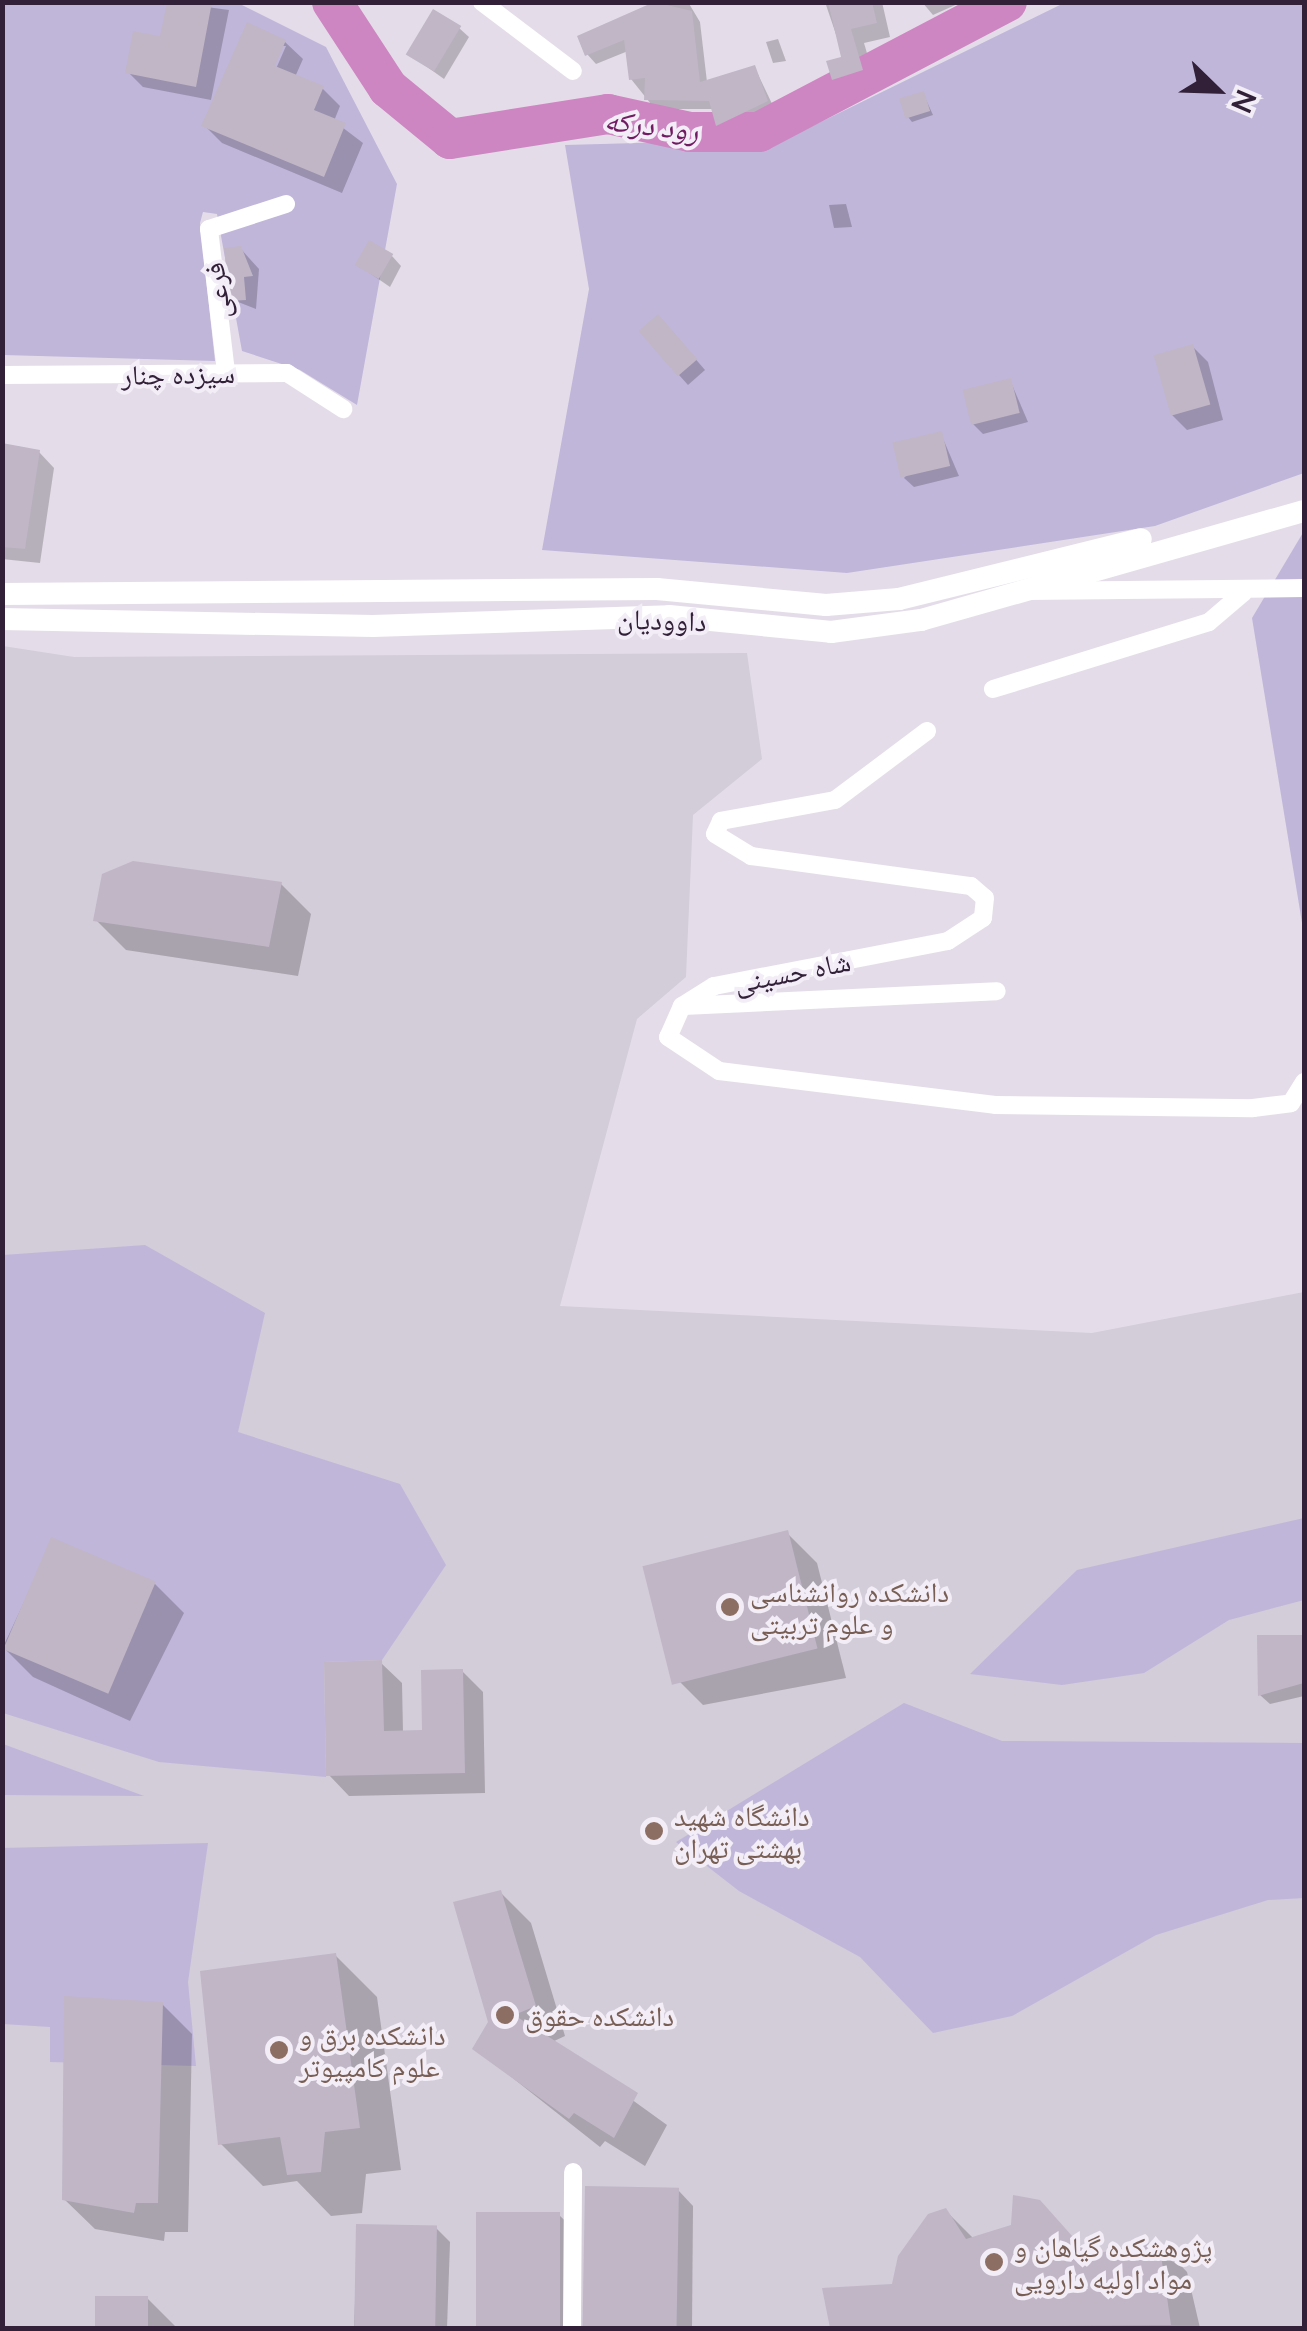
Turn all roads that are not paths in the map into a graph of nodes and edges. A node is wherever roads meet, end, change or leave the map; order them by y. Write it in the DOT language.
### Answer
graph roads {
  1 [pos="487,4"];
  2 [pos="573,71"];
  3 [pos="286,204"];
  4 [pos="226,372"];
  5 [pos="2,375"];
  6 [pos="342,409"];
  7 [pos="1304,497"];
  8 [pos="1304,512"];
  9 [pos="1008,581"];
  10 [pos="1304,588"];
  11 [pos="1244,592"];
  12 [pos="252,593"];
  13 [pos="2,594"];
  14 [pos="2,619"];
  15 [pos="263,624"];
  16 [pos="993,689"];
  17 [pos="927,731"];
  18 [pos="997,991"];
  19 [pos="682,1006"];
  20 [pos="1304,1082"];
  21 [pos="573,2172"];
  22 [pos="572,2328"];
  1 -- 2 [label="street"];
  3 -- 4 [label="street, فرعی"];
  4 -- 5 [label="street, سیزده چنار"];
  4 -- 6 [label="street, سیزده چنار"];
  7 -- 9 [label="street, داوودیان"];
  8 -- 9 [label="street, داوودیان"];
  9 -- 11 [label="street"];
  9 -- 12 [label="street, داوودیان"];
  9 -- 15 [label="street, داوودیان"];
  10 -- 11 [label="street"];
  11 -- 16 [label="street"];
  12 -- 13 [label="street, داوودیان"];
  12 -- 15 [label="street"];
  14 -- 15 [label="street, داوودیان"];
  17 -- 19 [label="street, شاه حسینی"];
  18 -- 19 [label="street"];
  19 -- 20 [label="street"];
  21 -- 22 [label="street"];
}
